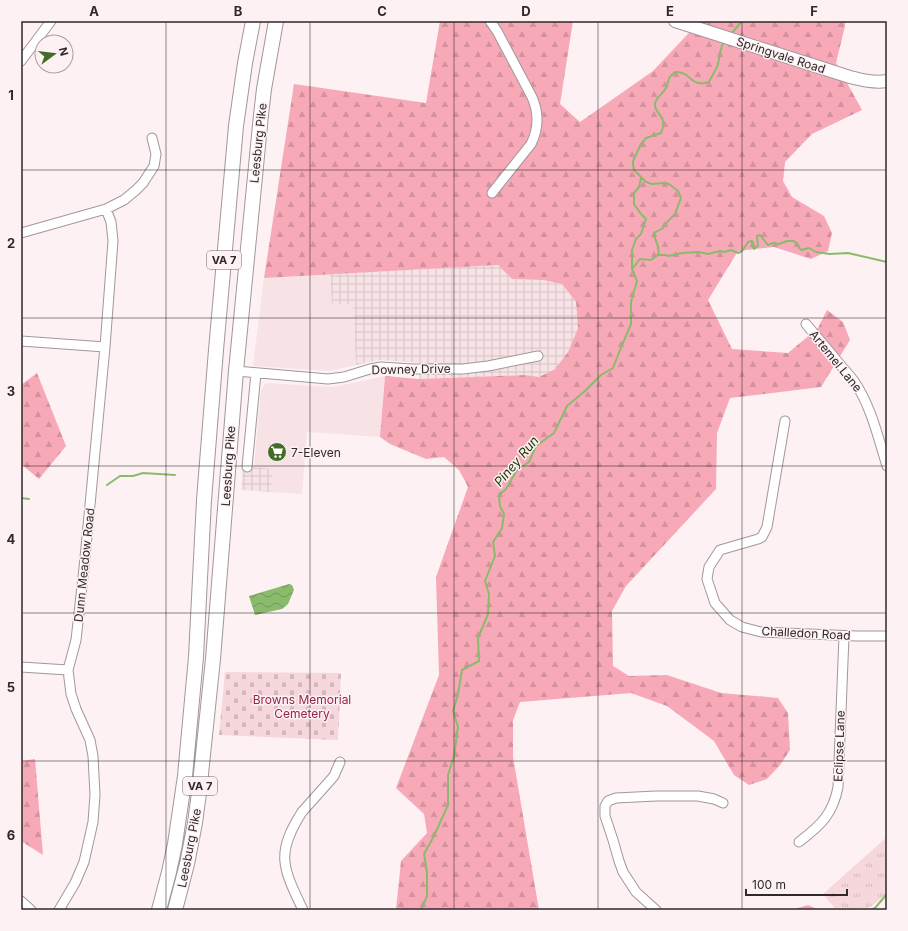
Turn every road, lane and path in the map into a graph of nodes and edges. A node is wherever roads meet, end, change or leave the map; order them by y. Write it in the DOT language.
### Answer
graph roads {
  1 [pos="51,21"];
  2 [pos="253,21"];
  3 [pos="276,21"];
  4 [pos="490,21"];
  5 [pos="675,21"];
  6 [pos="21,61"];
  7 [pos="887,81"];
  8 [pos="152,138"];
  9 [pos="492,193"];
  10 [pos="106,209"];
  11 [pos="21,233"];
  12 [pos="806,324"];
  13 [pos="21,340"];
  14 [pos="105,347"];
  15 [pos="538,356"];
  16 [pos="236,371"];
  17 [pos="256,373"];
  18 [pos="785,421"];
  19 [pos="247,466"];
  20 [pos="887,466"];
  21 [pos="844,636"];
  22 [pos="887,636"];
  23 [pos="21,667"];
  24 [pos="68,670"];
  25 [pos="340,762"];
  26 [pos="723,803"];
  27 [pos="799,842"];
  28 [pos="21,901"];
  29 [pos="31,910"];
  30 [pos="59,910"];
  31 [pos="159,910"];
  32 [pos="175,910"];
  33 [pos="303,910"];
  34 [pos="656,910"];
  1 -- 6 [label="street"];
  2 -- 31 [label="highway, Leesburg Pike / VA 7"];
  3 -- 16 [label="highway, Leesburg Pike / VA 7"];
  4 -- 9 [label="street"];
  5 -- 7 [label="main road, Springvale Road"];
  8 -- 10 [label="street"];
  10 -- 11 [label="street"];
  10 -- 14 [label="street, Dunn Meadow Road"];
  12 -- 20 [label="street, Artemel Lane"];
  13 -- 14 [label="street"];
  14 -- 24 [label="street, Dunn Meadow Road"];
  15 -- 17 [label="street, Downey Drive"];
  16 -- 17 [label="street, Downey Drive"];
  16 -- 32 [label="highway, Leesburg Pike / VA 7"];
  17 -- 19 [label="street"];
  18 -- 21 [label="street, Challedon Road"];
  21 -- 22 [label="street, Challedon Road"];
  21 -- 27 [label="street, Eclipse Lane"];
  23 -- 24 [label="street"];
  24 -- 30 [label="street, Dunn Meadow Road"];
  25 -- 33 [label="street"];
  26 -- 34 [label="street"];
  28 -- 29 [label="street"];
}
